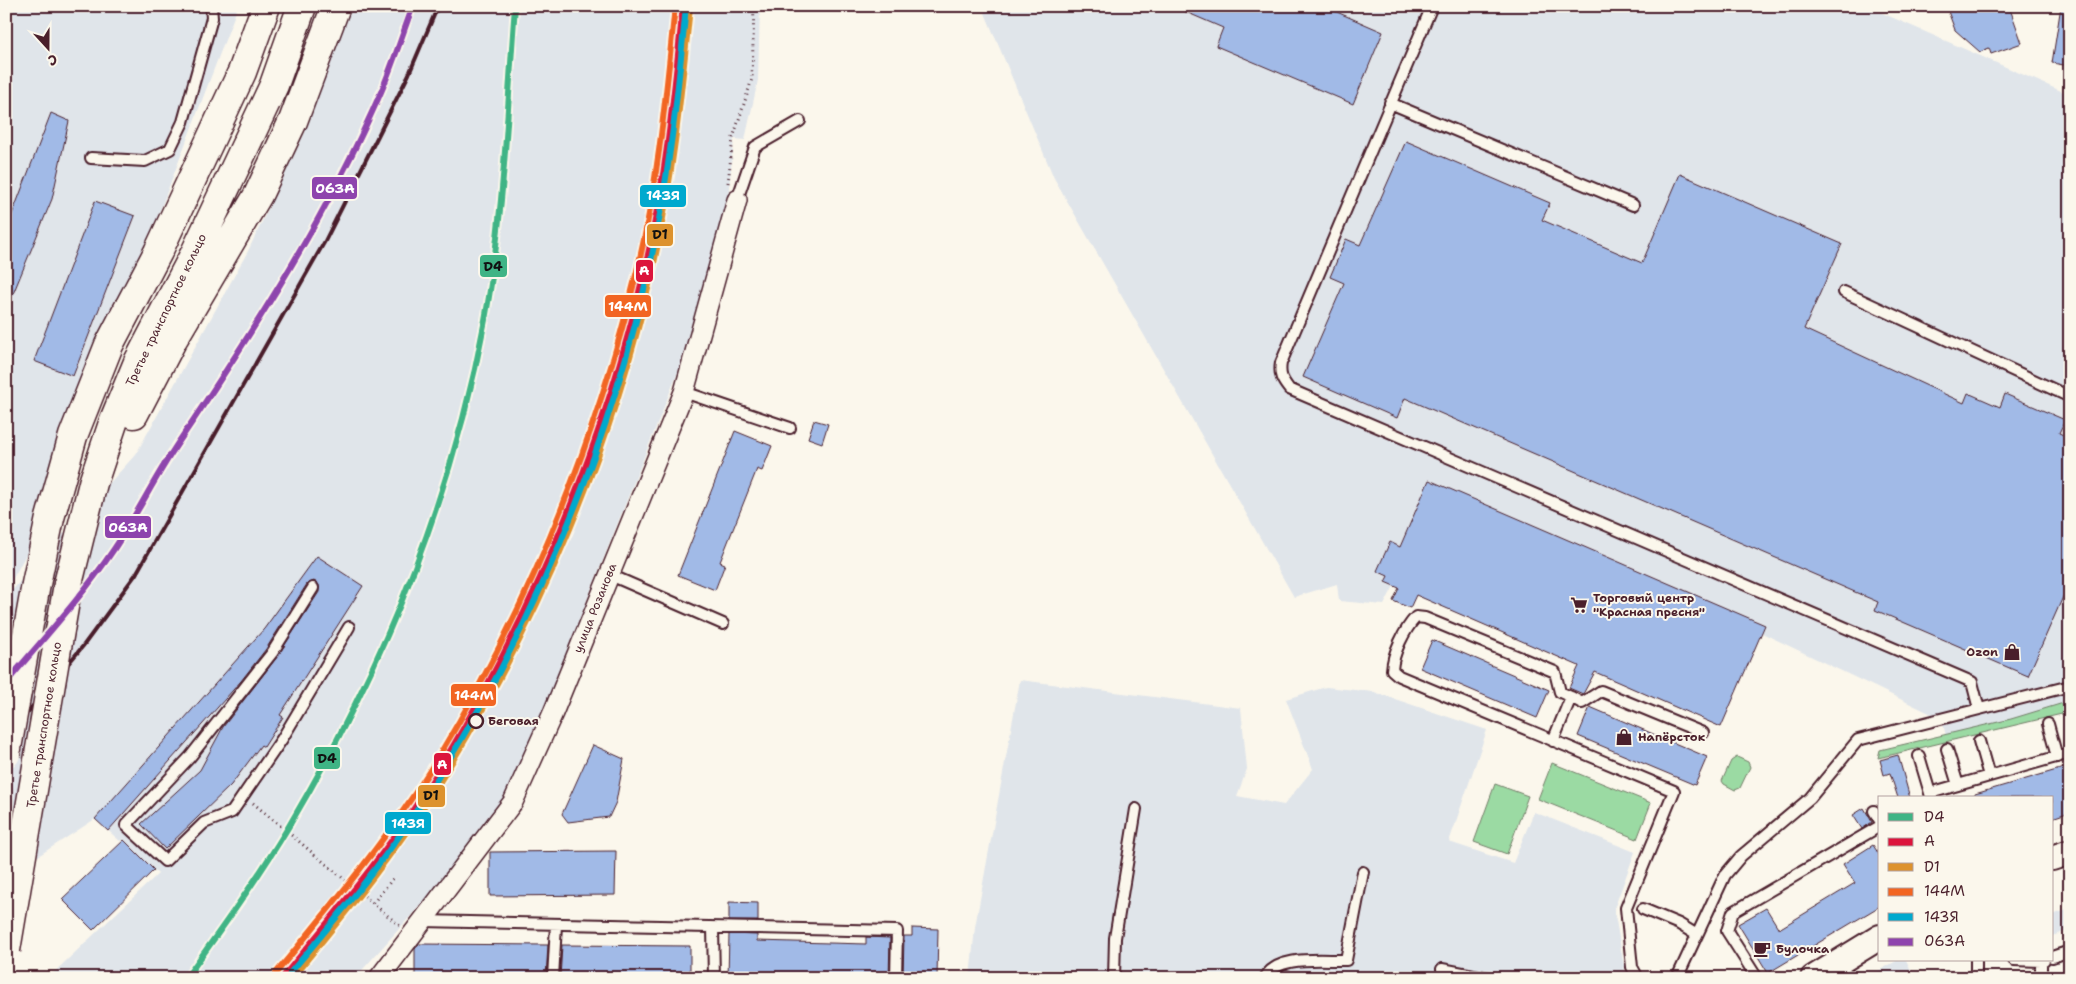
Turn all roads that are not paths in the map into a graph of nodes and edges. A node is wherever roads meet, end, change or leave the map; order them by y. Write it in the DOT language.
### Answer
graph roads {
  1 [pos="211,6"];
  2 [pos="266,6"];
  3 [pos="302,6"];
  4 [pos="336,6"];
  5 [pos="1432,6"];
  6 [pos="1390,103"];
  7 [pos="800,121"];
  8 [pos="91,158"];
  9 [pos="1633,205"];
  10 [pos="735,206"];
  11 [pos="1844,292"];
  12 [pos="684,392"];
  13 [pos="2070,397"];
  14 [pos="790,428"];
  15 [pos="79,542"];
  16 [pos="608,574"];
  17 [pos="313,588"];
  18 [pos="723,624"];
  19 [pos="349,627"];
  20 [pos="2070,686"];
  21 [pos="1571,697"];
  22 [pos="1979,709"];
  23 [pos="2048,724"];
  24 [pos="1703,733"];
  25 [pos="1553,740"];
  26 [pos="1979,741"];
  27 [pos="1947,749"];
  28 [pos="2070,753"];
  29 [pos="6,754"];
  30 [pos="1919,756"];
  31 [pos="2057,757"];
  32 [pos="1989,776"];
  33 [pos="1958,785"];
  34 [pos="1930,795"];
  35 [pos="1136,809"];
  36 [pos="1874,811"];
  37 [pos="1878,818"];
  38 [pos="1878,827"];
  39 [pos="2070,852"];
  40 [pos="2054,857"];
  41 [pos="1363,872"];
  42 [pos="1644,909"];
  43 [pos="422,921"];
  44 [pos="556,924"];
  45 [pos="713,928"];
  46 [pos="1697,935"];
  47 [pos="1878,938"];
  48 [pos="6,950"];
  49 [pos="2070,951"];
  50 [pos="2054,956"];
  51 [pos="1976,962"];
  52 [pos="2043,962"];
  53 [pos="1442,969"];
  54 [pos="379,978"];
  55 [pos="553,978"];
  56 [pos="714,978"];
  57 [pos="896,978"];
  58 [pos="1114,978"];
  59 [pos="1265,978"];
  60 [pos="1489,978"];
  61 [pos="1638,978"];
  62 [pos="1677,978"];
  63 [pos="1757,978"];
  64 [pos="1813,978"];
  65 [pos="1976,978"];
  66 [pos="2041,978"];
  1 -- 8 [label="lane"];
  2 -- 29 [label="main road, bridge"];
  3 -- 15 [label="main road, Третье транспортное кольцо"];
  4 -- 15 [label="main road"];
  5 -- 6 [label="lane"];
  6 -- 9 [label="lane"];
  6 -- 22 [label="lane"];
  7 -- 10 [label="lane"];
  10 -- 12 [label="street, улица Розанова"];
  11 -- 13 [label="lane"];
  12 -- 14 [label="lane"];
  12 -- 16 [label="street, улица Розанова"];
  15 -- 48 [label="main road, Третье транспортное кольцо, bridge"];
  16 -- 18 [label="lane"];
  16 -- 43 [label="street, улица Розанова"];
  17 -- 19 [label="lane"];
  20 -- 22 [label="lane"];
  21 -- 24 [label="lane"];
  21 -- 25 [label="lane"];
  21 -- 25 [label="lane"];
  22 -- 46 [label="lane"];
  23 -- 31 [label="lane"];
  25 -- 61 [label="lane"];
  26 -- 32 [label="lane"];
  27 -- 33 [label="lane"];
  28 -- 31 [label="lane"];
  30 -- 34 [label="lane"];
  31 -- 32 [label="lane"];
  32 -- 33 [label="lane"];
  33 -- 34 [label="lane"];
  35 -- 58 [label="lane"];
  36 -- 37 [label="lane"];
  38 -- 63 [label="lane"];
  39 -- 40 [label="street"];
  41 -- 59 [label="lane"];
  42 -- 46 [label="lane"];
  43 -- 44 [label="lane"];
  43 -- 54 [label="street, улица Розанова"];
  44 -- 45 [label="lane"];
  44 -- 55 [label="lane"];
  45 -- 56 [label="lane"];
  45 -- 57 [label="lane"];
  46 -- 62 [label="lane"];
  47 -- 64 [label="street"];
  49 -- 50 [label="lane"];
  51 -- 65 [label="lane"];
  52 -- 66 [label="lane"];
  53 -- 60 [label="lane"];
}
